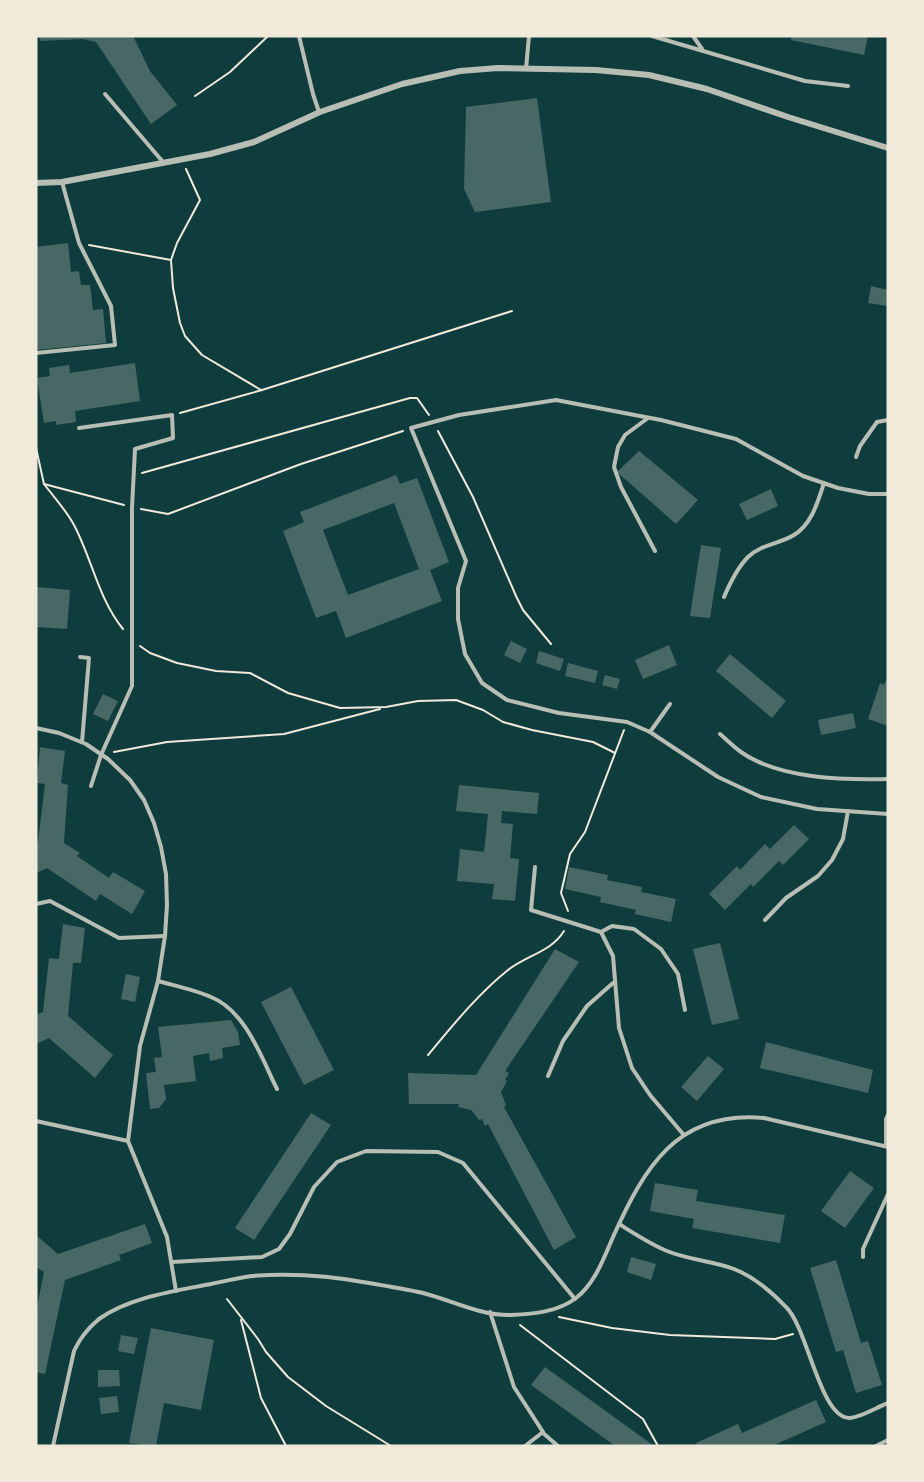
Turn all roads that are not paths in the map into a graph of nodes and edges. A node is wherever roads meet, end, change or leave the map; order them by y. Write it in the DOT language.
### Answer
graph roads {
  1 [pos="299,36"];
  2 [pos="529,36"];
  3 [pos="652,36"];
  4 [pos="693,36"];
  5 [pos="703,50"];
  6 [pos="526,69"];
  7 [pos="848,86"];
  8 [pos="105,94"];
  9 [pos="320,112"];
  10 [pos="888,148"];
  11 [pos="163,162"];
  12 [pos="62,182"];
  13 [pos="36,183"];
  14 [pos="36,353"];
  15 [pos="649,418"];
  16 [pos="888,420"];
  17 [pos="79,428"];
  18 [pos="856,457"];
  19 [pos="824,483"];
  20 [pos="888,494"];
  21 [pos="655,551"];
  22 [pos="724,597"];
  23 [pos="80,657"];
  24 [pos="670,704"];
  25 [pos="36,728"];
  26 [pos="650,732"];
  27 [pos="720,734"];
  28 [pos="82,742"];
  29 [pos="101,755"];
  30 [pos="888,779"];
  31 [pos="92,786"];
  32 [pos="848,811"];
  33 [pos="888,814"];
  34 [pos="535,867"];
  35 [pos="36,904"];
  36 [pos="765,920"];
  37 [pos="601,932"];
  38 [pos="165,936"];
  39 [pos="158,981"];
  40 [pos="614,983"];
  41 [pos="685,1010"];
  42 [pos="548,1076"];
  43 [pos="277,1089"];
  44 [pos="888,1115"];
  45 [pos="36,1121"];
  46 [pos="683,1134"];
  47 [pos="128,1141"];
  48 [pos="887,1147"];
  49 [pos="888,1194"];
  50 [pos="619,1224"];
  51 [pos="862,1257"];
  52 [pos="172,1262"];
  53 [pos="176,1291"];
  54 [pos="575,1299"];
  55 [pos="490,1312"];
  56 [pos="888,1402"];
  57 [pos="543,1432"];
  58 [pos="888,1440"];
  59 [pos="53,1446"];
  60 [pos="525,1446"];
  61 [pos="558,1446"];
  62 [pos="876,1446"];
  1 -- 9 [label="lane"];
  2 -- 6 [label="lane"];
  3 -- 5 [label="lane"];
  4 -- 5 [label="lane"];
  5 -- 7 [label="lane"];
  6 -- 9 [label="street"];
  6 -- 10 [label="street"];
  8 -- 11 [label="lane"];
  9 -- 11 [label="street"];
  11 -- 12 [label="street"];
  12 -- 13 [label="street"];
  12 -- 14 [label="lane"];
  15 -- 19 [label="lane"];
  15 -- 21 [label="lane"];
  15 -- 26 [label="lane"];
  16 -- 18 [label="lane"];
  17 -- 29 [label="lane"];
  19 -- 20 [label="lane"];
  19 -- 22 [label="lane"];
  23 -- 28 [label="lane"];
  24 -- 26 [label="lane"];
  25 -- 28 [label="lane"];
  26 -- 32 [label="lane"];
  27 -- 30 [label="lane"];
  28 -- 29 [label="lane"];
  29 -- 31 [label="lane"];
  29 -- 38 [label="lane"];
  32 -- 33 [label="lane"];
  32 -- 36 [label="lane"];
  34 -- 37 [label="lane"];
  35 -- 38 [label="lane"];
  37 -- 40 [label="lane"];
  37 -- 41 [label="lane"];
  38 -- 39 [label="lane"];
  39 -- 43 [label="lane"];
  39 -- 47 [label="lane"];
  40 -- 42 [label="lane"];
  40 -- 46 [label="lane"];
  44 -- 48 [label="lane"];
  45 -- 47 [label="lane"];
  46 -- 48 [label="lane"];
  46 -- 50 [label="lane"];
  47 -- 52 [label="lane"];
  49 -- 51 [label="lane"];
  50 -- 54 [label="lane"];
  50 -- 56 [label="lane"];
  52 -- 53 [label="lane"];
  52 -- 54 [label="lane"];
  53 -- 55 [label="lane"];
  53 -- 59 [label="lane"];
  54 -- 55 [label="lane"];
  55 -- 57 [label="lane"];
  57 -- 60 [label="lane"];
  57 -- 61 [label="lane"];
  58 -- 62 [label="lane"];
}
